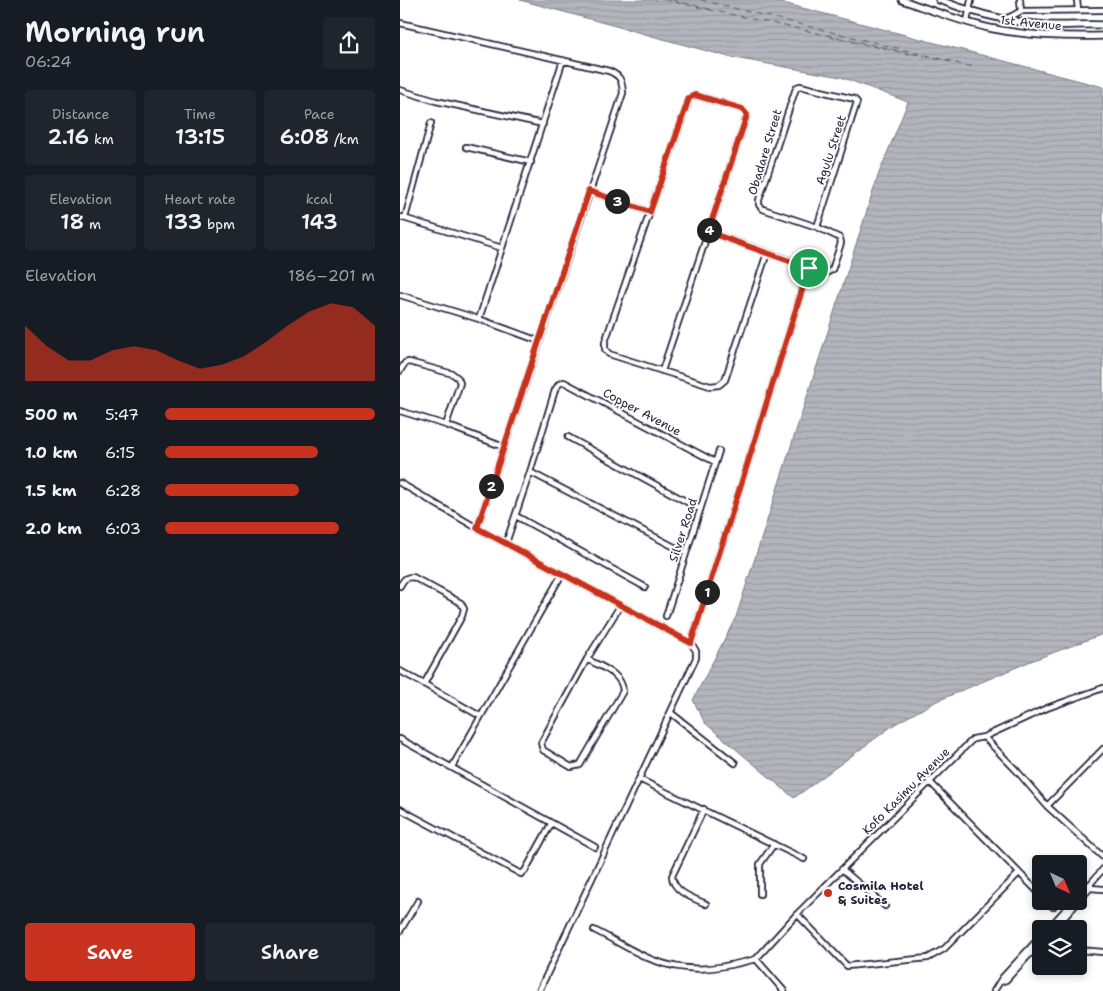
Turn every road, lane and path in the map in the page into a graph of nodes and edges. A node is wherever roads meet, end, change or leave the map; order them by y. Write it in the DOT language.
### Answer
graph roads {
  1 [pos="902,0"];
  2 [pos="939,0"];
  3 [pos="971,0"];
  4 [pos="1020,0"];
  5 [pos="1077,0"];
  6 [pos="1078,10"];
  7 [pos="1103,10"];
  8 [pos="969,11"];
  9 [pos="1020,11"];
  10 [pos="1004,19"];
  11 [pos="400,22"];
  12 [pos="967,22"];
  13 [pos="1103,25"];
  14 [pos="1103,36"];
  15 [pos="564,60"];
  16 [pos="805,86"];
  17 [pos="400,90"];
  18 [pos="431,124"];
  19 [pos="543,124"];
  20 [pos="466,147"];
  21 [pos="531,162"];
  22 [pos="589,191"];
  23 [pos="650,212"];
  24 [pos="402,217"];
  25 [pos="817,228"];
  26 [pos="708,232"];
  27 [pos="502,248"];
  28 [pos="767,254"];
  29 [pos="809,268"];
  30 [pos="400,295"];
  31 [pos="479,319"];
  32 [pos="539,341"];
  33 [pos="400,371"];
  34 [pos="662,371"];
  35 [pos="400,410"];
  36 [pos="446,425"];
  37 [pos="568,437"];
  38 [pos="504,447"];
  39 [pos="719,451"];
  40 [pos="715,462"];
  41 [pos="530,472"];
  42 [pos="400,484"];
  43 [pos="700,510"];
  44 [pos="516,516"];
  45 [pos="477,528"];
  46 [pos="506,543"];
  47 [pos="686,553"];
  48 [pos="562,574"];
  49 [pos="400,586"];
  50 [pos="645,587"];
  51 [pos="620,606"];
  52 [pos="666,616"];
  53 [pos="691,643"];
  54 [pos="587,659"];
  55 [pos="400,671"];
  56 [pos="424,684"];
  57 [pos="1103,688"];
  58 [pos="671,713"];
  59 [pos="480,716"];
  60 [pos="984,737"];
  61 [pos="400,740"];
  62 [pos="1103,749"];
  63 [pos="735,763"];
  64 [pos="452,767"];
  65 [pos="639,779"];
  66 [pos="929,781"];
  67 [pos="1047,806"];
  68 [pos="400,809"];
  69 [pos="704,810"];
  70 [pos="551,824"];
  71 [pos="774,844"];
  72 [pos="596,847"];
  73 [pos="1103,857"];
  74 [pos="804,859"];
  75 [pos="1103,869"];
  76 [pos="843,870"];
  77 [pos="1019,874"];
  78 [pos="1032,886"];
  79 [pos="1089,886"];
  80 [pos="1103,890"];
  81 [pos="760,894"];
  82 [pos="418,901"];
  83 [pos="706,904"];
  84 [pos="885,906"];
  85 [pos="1065,910"];
  86 [pos="1071,910"];
  87 [pos="797,914"];
  88 [pos="1056,920"];
  89 [pos="1062,920"];
  90 [pos="594,930"];
  91 [pos="400,931"];
  92 [pos="1032,951"];
  93 [pos="1087,951"];
  94 [pos="1103,952"];
  95 [pos="756,959"];
  96 [pos="539,991"];
  97 [pos="784,991"];
  98 [pos="994,991"];
  1 -- 12 [label="main road, 1st Avenue"];
  2 -- 8 [label="main road, 1st Avenue"];
  3 -- 8 [label="street"];
  4 -- 9 [label="street"];
  5 -- 6 [label="street"];
  6 -- 7 [label="street"];
  6 -- 9 [label="street"];
  8 -- 10 [label="main road, 1st Avenue"];
  8 -- 12 [label="street"];
  9 -- 10 [label="street"];
  10 -- 13 [label="main road, 1st Avenue"];
  11 -- 15 [label="street"];
  12 -- 14 [label="main road, 1st Avenue"];
  15 -- 19 [label="street"];
  15 -- 22 [label="street"];
  16 -- 25 [label="street, Agulu Street"];
  16 -- 25 [label="street, Obadare Street"];
  17 -- 19 [label="street"];
  18 -- 24 [label="street"];
  19 -- 21 [label="street"];
  20 -- 21 [label="street"];
  21 -- 27 [label="street"];
  22 -- 23 [label="street"];
  22 -- 32 [label="street"];
  23 -- 26 [label="street"];
  23 -- 34 [label="street"];
  24 -- 27 [label="street"];
  25 -- 29 [label="street, Obadare Street"];
  26 -- 28 [label="street"];
  26 -- 34 [label="street"];
  27 -- 31 [label="street"];
  28 -- 29 [label="street"];
  28 -- 34 [label="street"];
  29 -- 53 [label="street"];
  30 -- 31 [label="street"];
  31 -- 32 [label="street"];
  32 -- 38 [label="street"];
  33 -- 36 [label="street"];
  35 -- 36 [label="street"];
  36 -- 38 [label="street"];
  37 -- 43 [label="street"];
  38 -- 45 [label="street"];
  39 -- 40 [label="street, Silver Road"];
  40 -- 41 [label="street, Copper Avenue"];
  40 -- 43 [label="street, Silver Road"];
  41 -- 44 [label="street"];
  41 -- 47 [label="street"];
  42 -- 45 [label="street"];
  43 -- 47 [label="street, Silver Road"];
  44 -- 46 [label="street"];
  44 -- 50 [label="street"];
  45 -- 46 [label="street"];
  46 -- 48 [label="street"];
  47 -- 52 [label="street, Silver Road"];
  48 -- 51 [label="street"];
  48 -- 59 [label="street"];
  49 -- 56 [label="street"];
  51 -- 53 [label="street"];
  51 -- 54 [label="street"];
  53 -- 58 [label="street"];
  54 -- 54 [label="street"];
  55 -- 56 [label="street"];
  56 -- 59 [label="street"];
  57 -- 60 [label="street, Kofo Kasimu Avenue"];
  58 -- 63 [label="street"];
  58 -- 65 [label="street"];
  59 -- 64 [label="street"];
  60 -- 66 [label="street, Kofo Kasimu Avenue"];
  60 -- 67 [label="street"];
  61 -- 64 [label="street"];
  62 -- 67 [label="street"];
  64 -- 70 [label="street"];
  65 -- 69 [label="street"];
  65 -- 96 [label="street"];
  66 -- 76 [label="street, Kofo Kasimu Avenue"];
  66 -- 77 [label="street"];
  67 -- 73 [label="street"];
  68 -- 70 [label="street"];
  69 -- 71 [label="street"];
  69 -- 83 [label="street"];
  70 -- 72 [label="street"];
  71 -- 74 [label="street"];
  71 -- 81 [label="street"];
  75 -- 79 [label="street"];
  76 -- 84 [label="street"];
  76 -- 87 [label="street, Kofo Kasimu Avenue"];
  77 -- 78 [label="street"];
  77 -- 87 [label="street"];
  79 -- 80 [label="street"];
  82 -- 91 [label="street"];
  85 -- 88 [label="street"];
  86 -- 89 [label="street"];
  87 -- 95 [label="street, Kofo Kasimu Avenue"];
  90 -- 95 [label="street"];
  92 -- 98 [label="street"];
  93 -- 94 [label="street"];
  95 -- 97 [label="street"];
}
